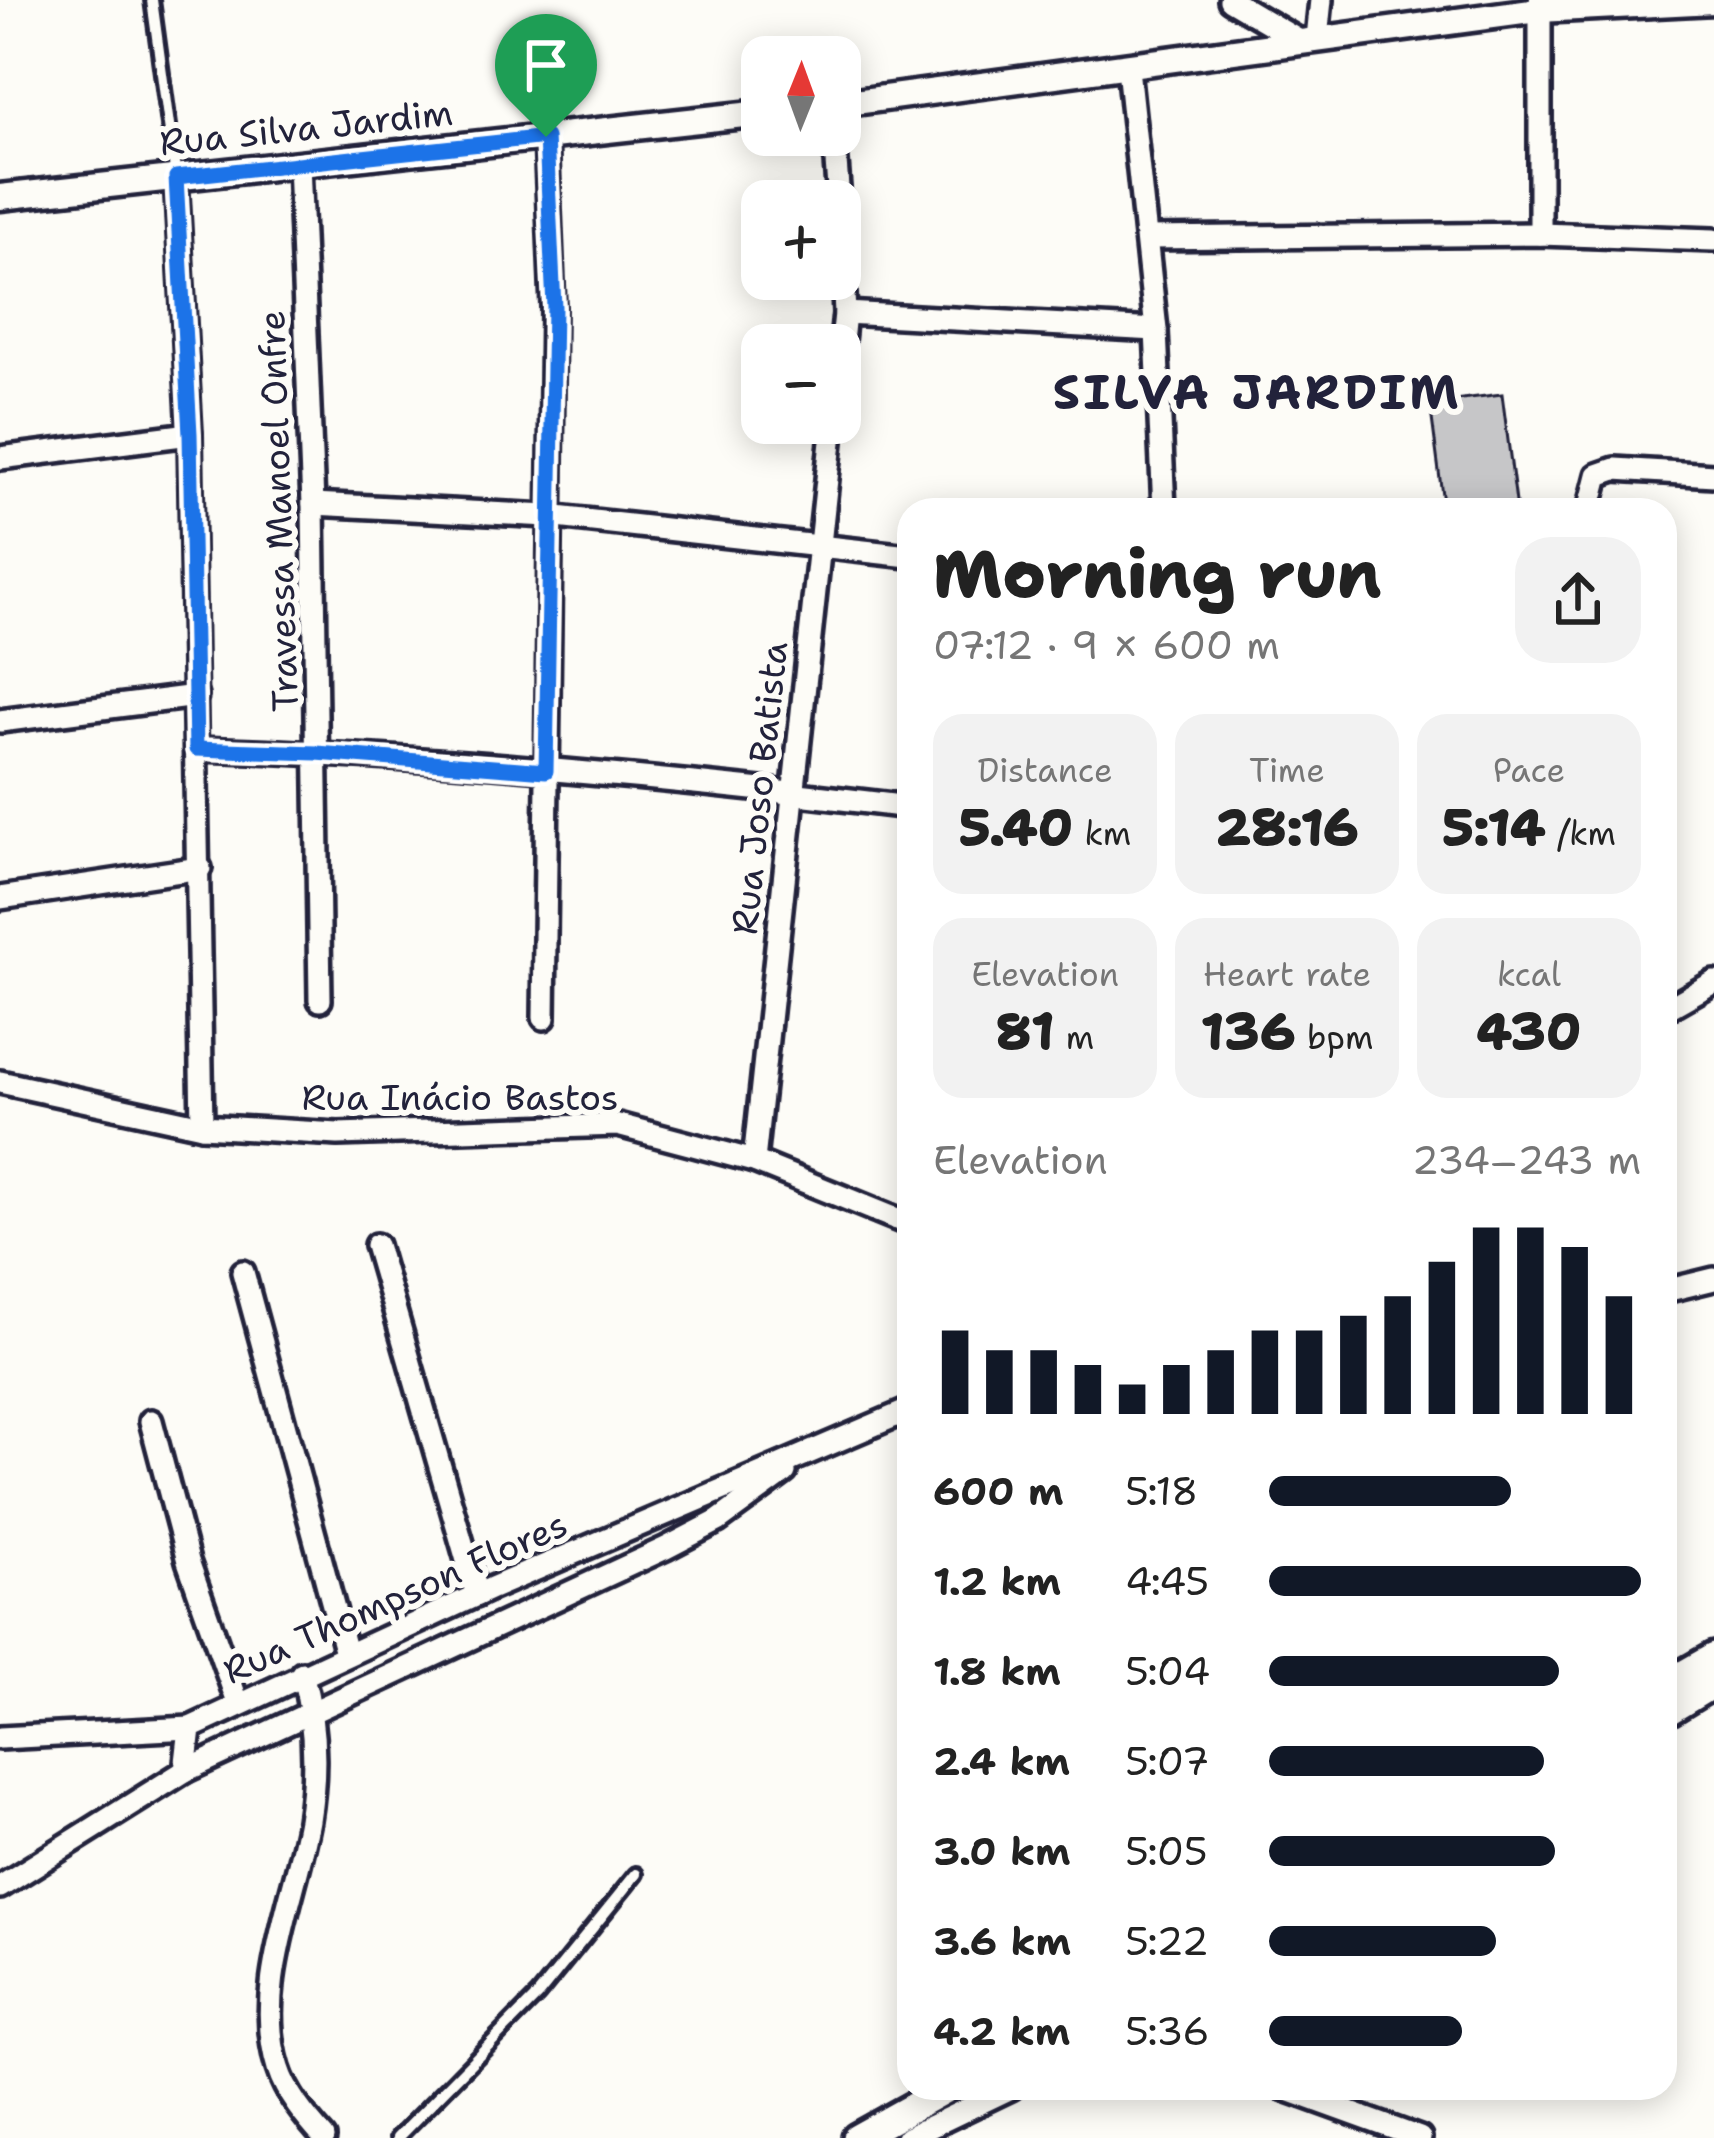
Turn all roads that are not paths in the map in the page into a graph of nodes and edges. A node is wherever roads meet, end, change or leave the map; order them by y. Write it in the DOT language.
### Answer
graph roads {
  1 [pos="152,0"];
  2 [pos="1230,0"];
  3 [pos="1321,0"];
  4 [pos="1714,1"];
  5 [pos="1539,5"];
  6 [pos="1307,39"];
  7 [pos="1128,68"];
  8 [pos="861,101"];
  9 [pos="741,115"];
  10 [pos="546,137"];
  11 [pos="299,164"];
  12 [pos="176,177"];
  13 [pos="0,197"];
  14 [pos="1540,234"];
  15 [pos="1148,238"];
  16 [pos="1714,240"];
  17 [pos="844,300"];
  18 [pos="845,313"];
  19 [pos="844,324"];
  20 [pos="1156,330"];
  21 [pos="190,434"];
  22 [pos="831,444"];
  23 [pos="0,458"];
  24 [pos="1714,475"];
  25 [pos="1163,498"];
  26 [pos="1592,498"];
  27 [pos="313,503"];
  28 [pos="548,516"];
  29 [pos="820,546"];
  30 [pos="897,555"];
  31 [pos="196,696"];
  32 [pos="0,721"];
  33 [pos="196,749"];
  34 [pos="317,753"];
  35 [pos="546,771"];
  36 [pos="790,793"];
  37 [pos="897,806"];
  38 [pos="200,868"];
  39 [pos="0,898"];
  40 [pos="1714,982"];
  41 [pos="320,1000"];
  42 [pos="1677,1003"];
  43 [pos="544,1018"];
  44 [pos="0,1082"];
  45 [pos="202,1126"];
  46 [pos="754,1161"];
  47 [pos="897,1218"];
  48 [pos="376,1245"];
  49 [pos="242,1271"];
  50 [pos="1714,1279"];
  51 [pos="1677,1288"];
  52 [pos="897,1416"];
  53 [pos="151,1421"];
  54 [pos="806,1458"];
  55 [pos="484,1591"];
  56 [pos="506,1622"];
  57 [pos="346,1653"];
  58 [pos="1714,1657"];
  59 [pos="302,1673"];
  60 [pos="1677,1678"];
  61 [pos="1714,1683"];
  62 [pos="238,1703"];
  63 [pos="1677,1706"];
  64 [pos="313,1710"];
  65 [pos="190,1728"];
  66 [pos="0,1738"];
  67 [pos="185,1771"];
  68 [pos="636,1874"];
  69 [pos="0,1887"];
  70 [pos="925,2100"];
  71 [pos="986,2100"];
  72 [pos="1314,2100"];
  73 [pos="1412,2137"];
  74 [pos="324,2138"];
  75 [pos="397,2138"];
  76 [pos="857,2138"];
  77 [pos="907,2138"];
  1 -- 12 [label="lane"];
  2 -- 6 [label="street"];
  3 -- 6 [label="street"];
  4 -- 5 [label="street"];
  5 -- 6 [label="street"];
  5 -- 14 [label="street"];
  6 -- 7 [label="street"];
  7 -- 8 [label="street"];
  7 -- 15 [label="street"];
  9 -- 10 [label="street, Rua Silva Jardim"];
  10 -- 11 [label="street, Rua Silva Jardim"];
  10 -- 28 [label="street"];
  11 -- 12 [label="street, Rua Silva Jardim"];
  11 -- 27 [label="street, Travessa Manoel Onfre"];
  12 -- 13 [label="street, Rua Silva Jardim"];
  12 -- 21 [label="street"];
  14 -- 15 [label="street"];
  14 -- 16 [label="street"];
  15 -- 20 [label="street"];
  17 -- 18 [label="street"];
  18 -- 19 [label="street"];
  18 -- 20 [label="street"];
  20 -- 25 [label="street"];
  21 -- 23 [label="street"];
  21 -- 31 [label="street"];
  22 -- 29 [label="street, Rua Joso Batista"];
  24 -- 26 [label="street"];
  27 -- 28 [label="street"];
  27 -- 34 [label="street, Travessa Manoel Onfre"];
  28 -- 29 [label="street"];
  28 -- 35 [label="street"];
  29 -- 30 [label="street"];
  29 -- 36 [label="street, Rua Joso Batista"];
  31 -- 32 [label="street"];
  31 -- 33 [label="street"];
  33 -- 34 [label="street"];
  33 -- 38 [label="street"];
  34 -- 35 [label="street"];
  34 -- 41 [label="street, Travessa Manoel Onfre"];
  35 -- 36 [label="street"];
  35 -- 43 [label="street"];
  36 -- 37 [label="street"];
  36 -- 46 [label="street, Rua Joso Batista"];
  38 -- 39 [label="street"];
  38 -- 45 [label="street"];
  40 -- 42 [label="street"];
  44 -- 45 [label="street, Rua Inácio Bastos"];
  45 -- 46 [label="street, Rua Inácio Bastos"];
  46 -- 47 [label="street, Rua Inácio Bastos"];
  48 -- 55 [label="street"];
  49 -- 57 [label="street"];
  50 -- 51 [label="street"];
  52 -- 54 [label="street, Rua Thompson Flores"];
  53 -- 62 [label="street"];
  54 -- 55 [label="street, Rua Thompson Flores"];
  54 -- 56 [label="street, Rua Thompson Flores"];
  55 -- 56 [label="street"];
  55 -- 57 [label="street, Rua Thompson Flores"];
  56 -- 64 [label="street, Rua Thompson Flores"];
  57 -- 59 [label="street, Rua Thompson Flores"];
  58 -- 60 [label="main road"];
  59 -- 62 [label="street, Rua Thompson Flores"];
  59 -- 64 [label="street"];
  61 -- 63 [label="main road"];
  62 -- 65 [label="street, Rua Thompson Flores"];
  64 -- 67 [label="street, Rua Thompson Flores"];
  64 -- 74 [label="street"];
  65 -- 66 [label="street, Rua Thompson Flores"];
  65 -- 67 [label="street"];
  67 -- 69 [label="street, Rua Thompson Flores"];
  68 -- 75 [label="lane"];
  70 -- 76 [label="main road"];
  71 -- 77 [label="street"];
  72 -- 73 [label="street"];
}
